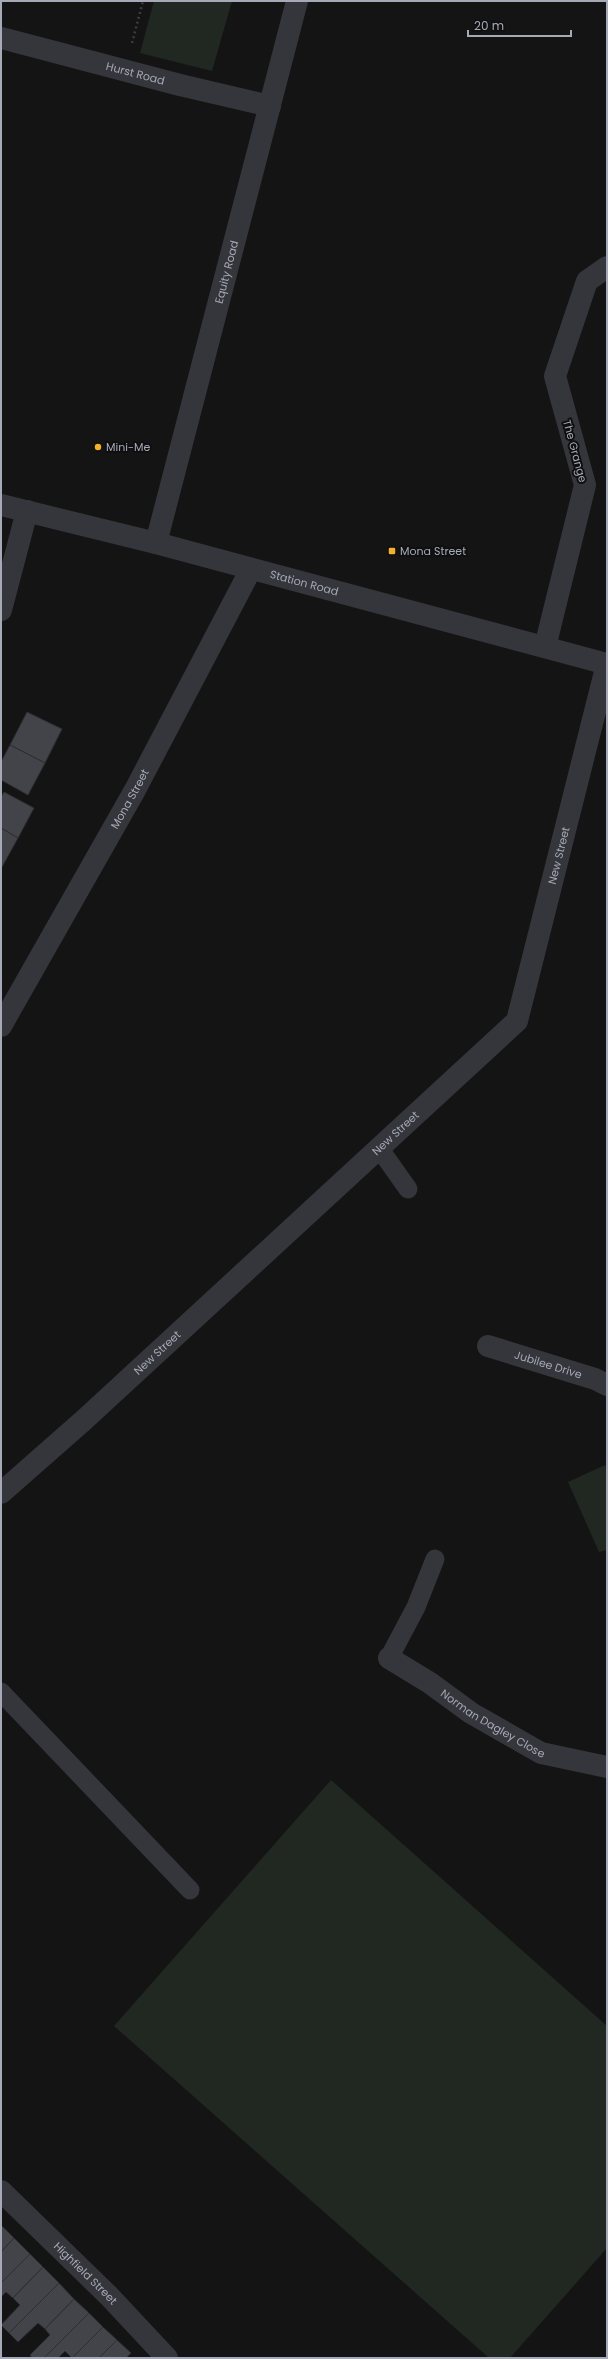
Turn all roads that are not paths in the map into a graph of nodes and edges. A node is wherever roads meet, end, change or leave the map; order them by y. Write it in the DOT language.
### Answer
graph roads {
  1 [pos="297,1"];
  2 [pos="1,38"];
  3 [pos="270,106"];
  4 [pos="607,267"];
  5 [pos="1,505"];
  6 [pos="27,511"];
  7 [pos="156,544"];
  8 [pos="251,569"];
  9 [pos="1,610"];
  10 [pos="545,647"];
  11 [pos="607,664"];
  12 [pos="1,1026"];
  13 [pos="379,1148"];
  14 [pos="408,1189"];
  15 [pos="488,1346"];
  16 [pos="607,1385"];
  17 [pos="1,1493"];
  18 [pos="435,1559"];
  19 [pos="389,1658"];
  20 [pos="1,1692"];
  21 [pos="607,1767"];
  22 [pos="190,1890"];
  23 [pos="1,2191"];
  24 [pos="167,2358"];
  1 -- 3 [label="street, Equity Road"];
  2 -- 3 [label="street, Hurst Road"];
  3 -- 7 [label="street, Equity Road"];
  4 -- 10 [label="street, The Grange"];
  5 -- 6 [label="street, Station Road"];
  6 -- 7 [label="street, Station Road"];
  6 -- 9 [label="street"];
  7 -- 8 [label="street, Station Road"];
  8 -- 10 [label="street, Station Road"];
  8 -- 12 [label="street, Mona Street"];
  10 -- 11 [label="street, Station Road"];
  11 -- 13 [label="street, New Street"];
  13 -- 14 [label="lane"];
  13 -- 17 [label="street, New Street"];
  15 -- 16 [label="street, Jubilee Drive"];
  18 -- 19 [label="lane"];
  19 -- 21 [label="street, Norman Dagley Close"];
  20 -- 22 [label="lane"];
  23 -- 24 [label="street, Highfield Street"];
}
